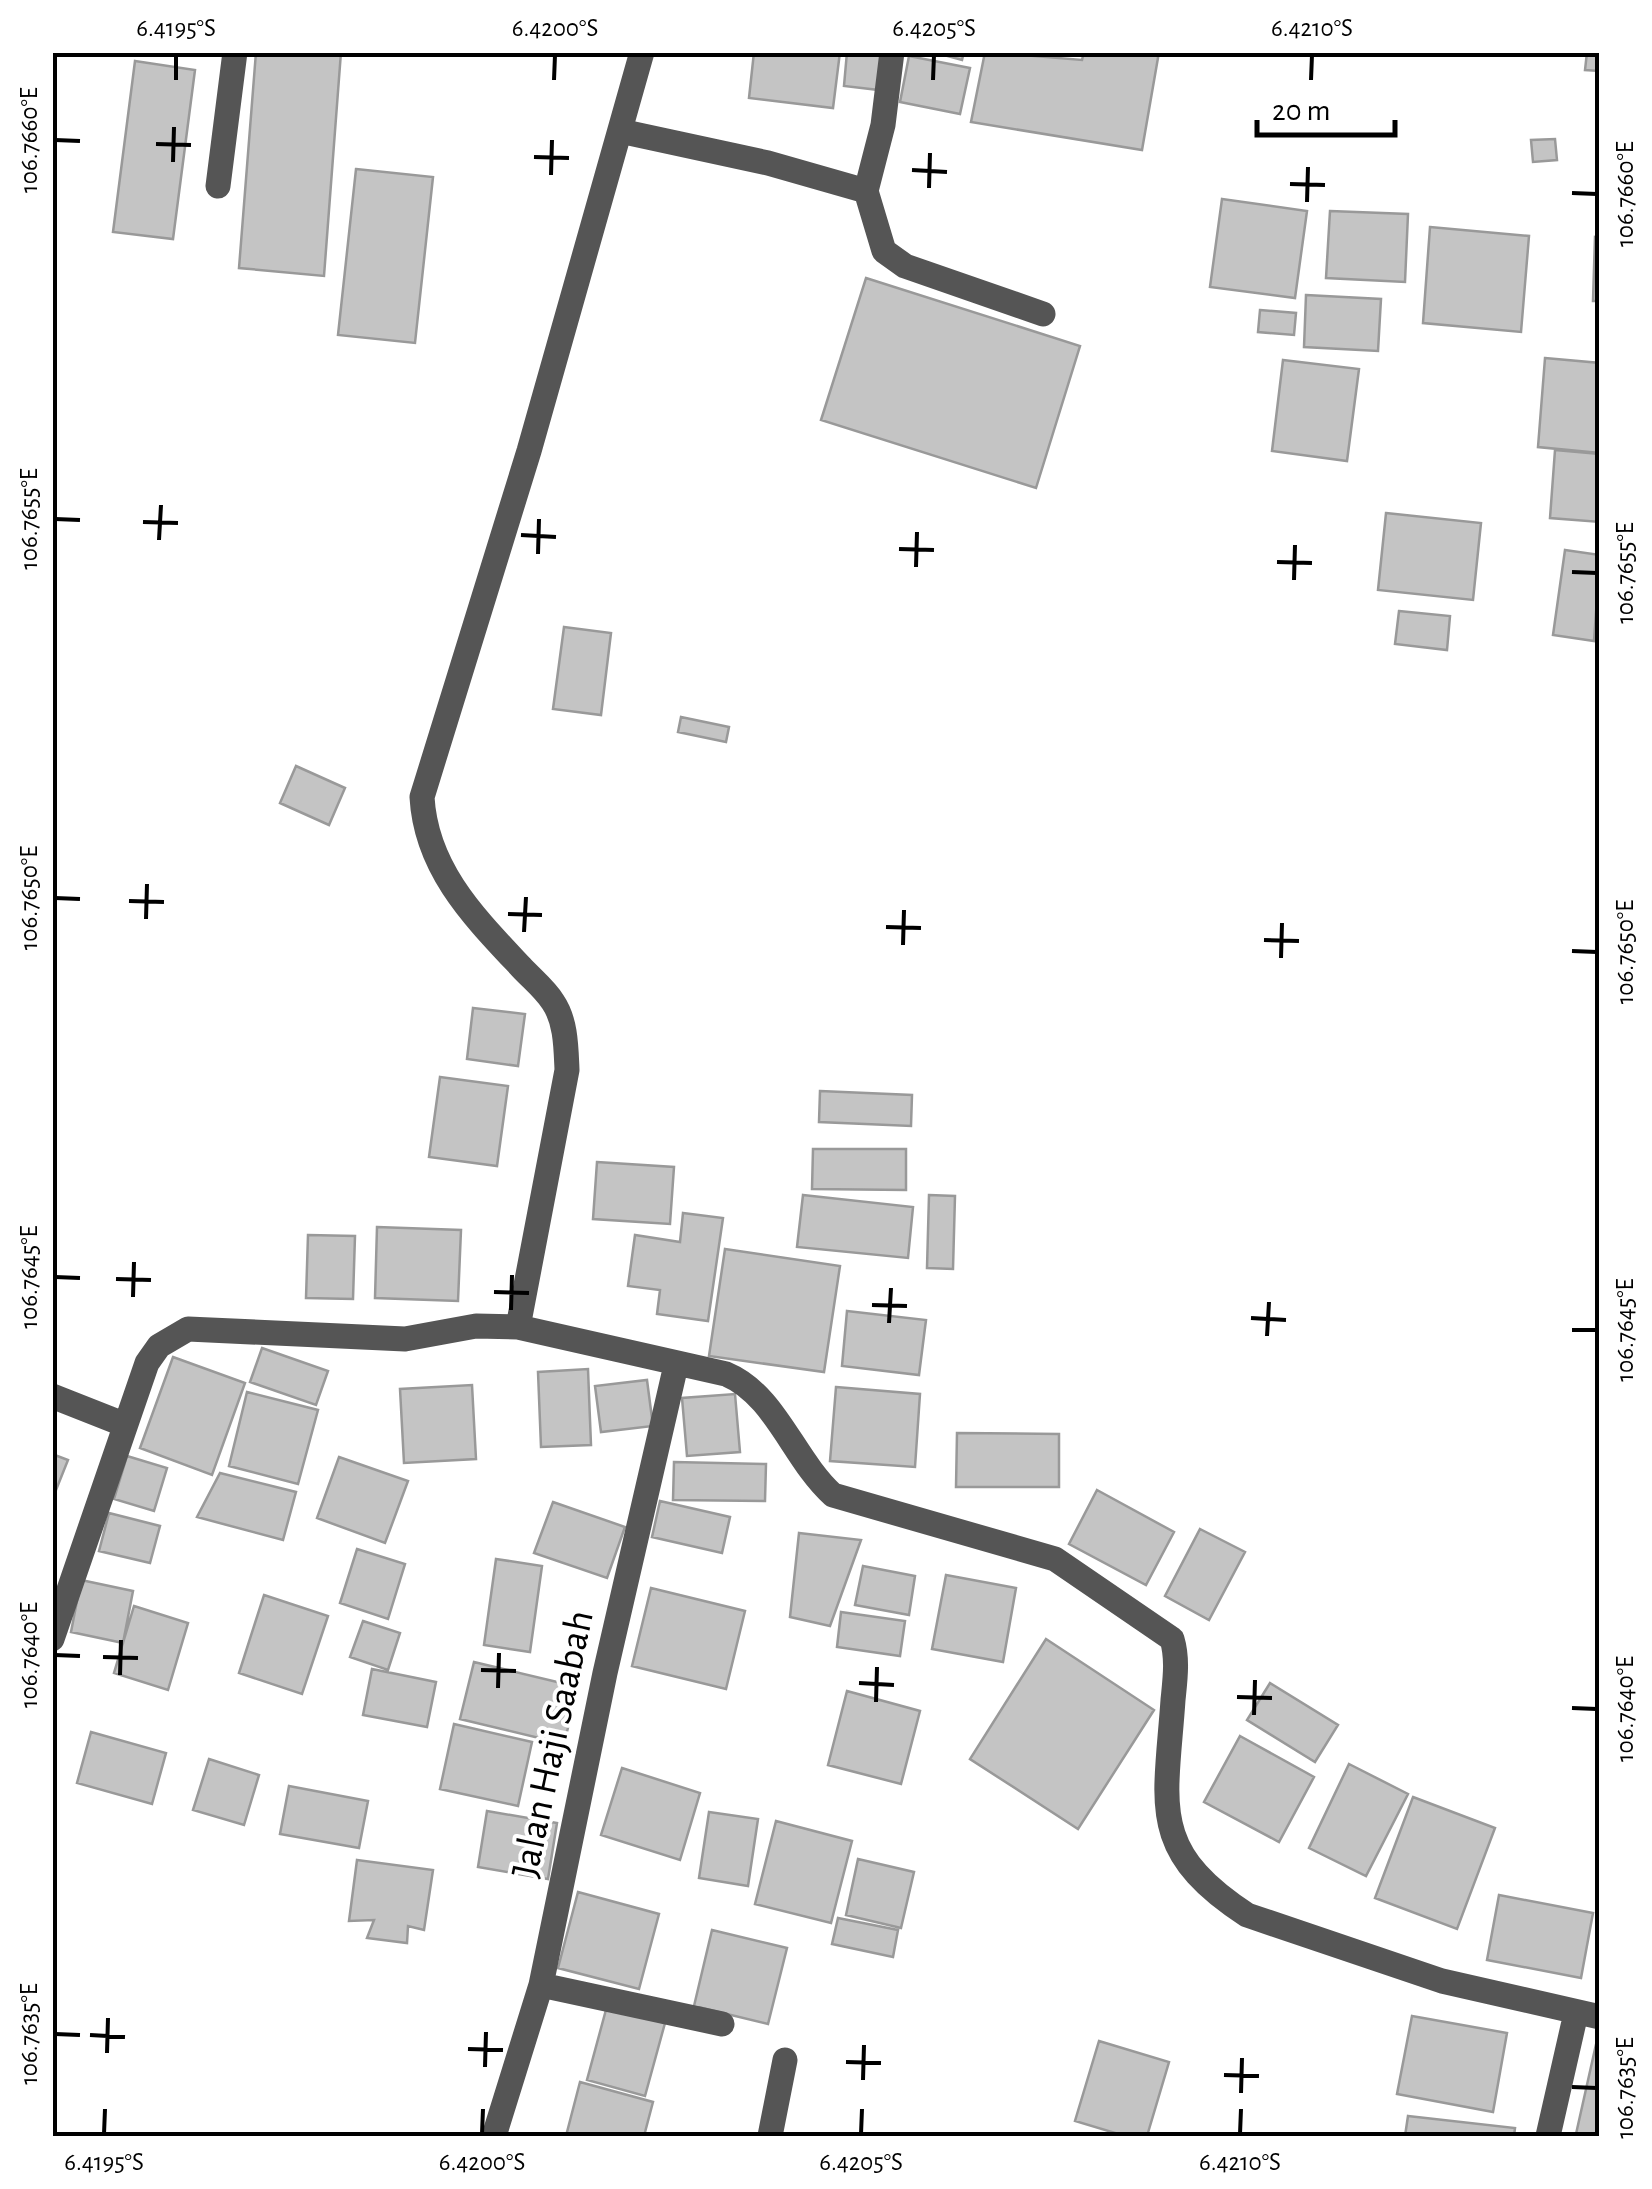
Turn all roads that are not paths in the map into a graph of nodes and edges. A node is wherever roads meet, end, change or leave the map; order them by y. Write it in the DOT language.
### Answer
graph roads {
  1 [pos="235,52"];
  2 [pos="642,52"];
  3 [pos="892,52"];
  4 [pos="620,132"];
  5 [pos="218,186"];
  6 [pos="866,192"];
  7 [pos="1044,314"];
  8 [pos="518,1327"];
  9 [pos="676,1365"];
  10 [pos="52,1396"];
  11 [pos="122,1424"];
  12 [pos="52,1639"];
  13 [pos="540,1985"];
  14 [pos="1588,2015"];
  15 [pos="722,2024"];
  16 [pos="785,2060"];
  17 [pos="494,2136"];
  18 [pos="770,2136"];
  19 [pos="1548,2136"];
  1 -- 5 [label="street"];
  2 -- 4 [label="street"];
  3 -- 6 [label="street"];
  4 -- 6 [label="street"];
  4 -- 8 [label="street"];
  6 -- 7 [label="street"];
  8 -- 9 [label="street"];
  8 -- 11 [label="street"];
  9 -- 13 [label="street, Jalan Haji Saabah"];
  9 -- 14 [label="street"];
  10 -- 11 [label="street"];
  11 -- 12 [label="street"];
  13 -- 15 [label="street"];
  13 -- 17 [label="street, Jalan Haji Saabah"];
  14 -- 19 [label="street"];
  16 -- 18 [label="street"];
}
